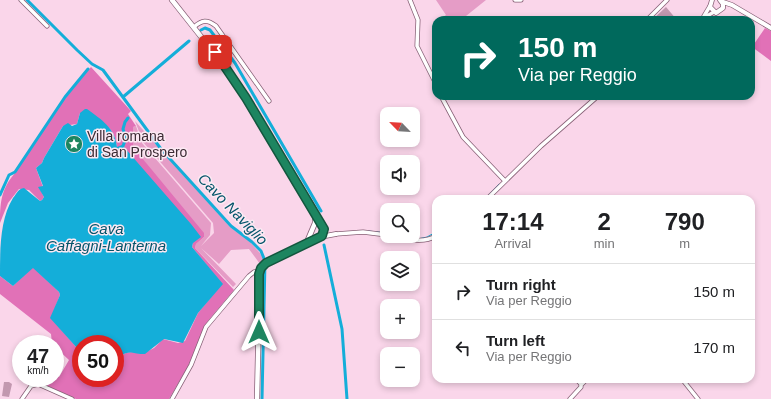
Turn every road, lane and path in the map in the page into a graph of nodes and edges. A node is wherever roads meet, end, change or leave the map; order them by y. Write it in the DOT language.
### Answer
graph roads {
  1 [pos="21,0"];
  2 [pos="172,0"];
  3 [pos="410,0"];
  4 [pos="515,0"];
  5 [pos="521,0"];
  6 [pos="668,0"];
  7 [pos="712,0"];
  8 [pos="721,1"];
  9 [pos="709,3"];
  10 [pos="735,7"];
  11 [pos="722,10"];
  12 [pos="714,12"];
  13 [pos="650,16"];
  14 [pos="702,16"];
  15 [pos="707,16"];
  16 [pos="750,16"];
  17 [pos="755,19"];
  18 [pos="47,26"];
  19 [pos="194,27"];
  20 [pos="771,28"];
  21 [pos="432,76"];
  22 [pos="443,100"];
  23 [pos="593,100"];
  24 [pos="269,101"];
  25 [pos="505,181"];
  26 [pos="491,195"];
  27 [pos="314,211"];
  28 [pos="314,226"];
  29 [pos="323,228"];
  30 [pos="311,232"];
  31 [pos="336,234"];
  32 [pos="380,234"];
  33 [pos="319,237"];
  34 [pos="432,238"];
  35 [pos="420,241"];
  36 [pos="306,244"];
  37 [pos="260,269"];
  38 [pos="685,383"];
  39 [pos="581,385"];
  40 [pos="22,399"];
  41 [pos="72,399"];
  42 [pos="172,399"];
  43 [pos="257,399"];
  44 [pos="570,399"];
  45 [pos="698,399"];
  1 -- 18 [label="street"];
  2 -- 19 [label="main road"];
  3 -- 21 [label="street"];
  4 -- 5 [label="street"];
  6 -- 13 [label="street"];
  7 -- 9 [label="street"];
  8 -- 10 [label="street"];
  8 -- 11 [label="street"];
  9 -- 12 [label="street"];
  9 -- 14 [label="street"];
  10 -- 11 [label="street"];
  10 -- 16 [label="street"];
  11 -- 12 [label="street"];
  12 -- 15 [label="street"];
  17 -- 20 [label="street"];
  19 -- 24 [label="street"];
  19 -- 27 [label="main road"];
  22 -- 25 [label="street"];
  23 -- 25 [label="street"];
  25 -- 26 [label="street"];
  27 -- 28 [label="main road"];
  27 -- 29 [label="main road"];
  28 -- 29 [label="main road"];
  28 -- 30 [label="main road"];
  29 -- 31 [label="street"];
  29 -- 33 [label="main road"];
  30 -- 33 [label="main road"];
  30 -- 36 [label="main road"];
  31 -- 32 [label="street"];
  31 -- 33 [label="street"];
  33 -- 36 [label="main road"];
  34 -- 35 [label="street"];
  36 -- 37 [label="main road"];
  37 -- 42 [label="street"];
  37 -- 43 [label="main road"];
  38 -- 45 [label="street"];
  39 -- 44 [label="street"];
  40 -- 41 [label="street"];
}
